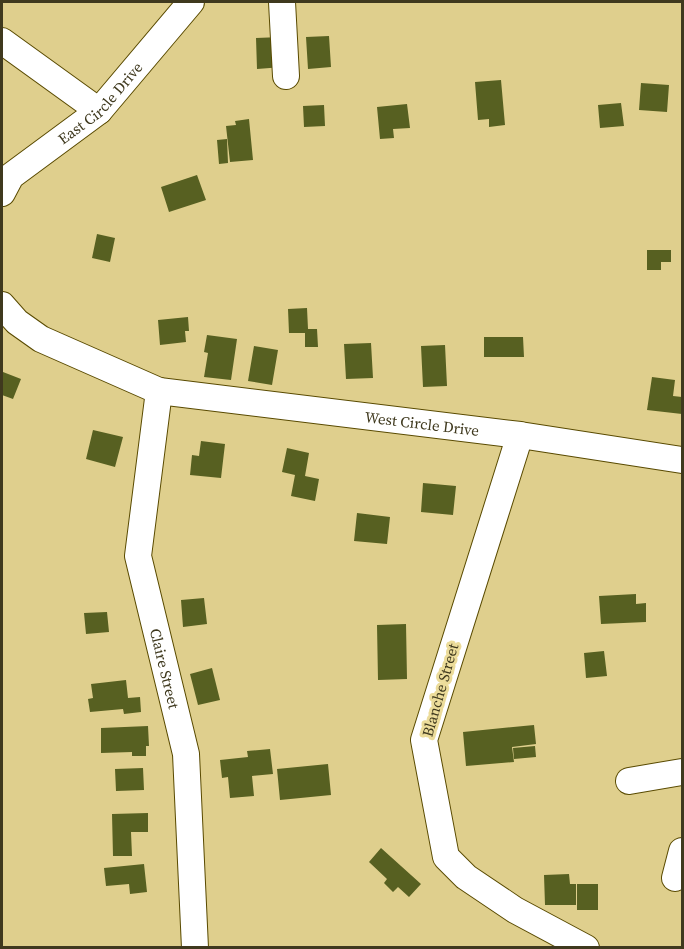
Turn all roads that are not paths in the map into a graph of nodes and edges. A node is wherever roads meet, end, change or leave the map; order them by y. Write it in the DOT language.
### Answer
graph roads {
  1 [pos="191,2"];
  2 [pos="282,2"];
  3 [pos="2,41"];
  4 [pos="286,76"];
  5 [pos="99,111"];
  6 [pos="2,193"];
  7 [pos="2,305"];
  8 [pos="159,391"];
  9 [pos="520,435"];
  10 [pos="682,460"];
  11 [pos="682,772"];
  12 [pos="629,781"];
  13 [pos="682,851"];
  14 [pos="675,878"];
  15 [pos="195,948"];
  16 [pos="586,948"];
  1 -- 5 [label="street, East Circle Drive"];
  2 -- 4 [label="street"];
  3 -- 5 [label="street"];
  5 -- 6 [label="street, East Circle Drive"];
  7 -- 8 [label="street"];
  8 -- 9 [label="street, West Circle Drive"];
  8 -- 15 [label="street, Claire Street"];
  9 -- 10 [label="street, West Circle Drive"];
  9 -- 16 [label="street, Blanche Street"];
  11 -- 12 [label="street"];
  13 -- 14 [label="street"];
}
